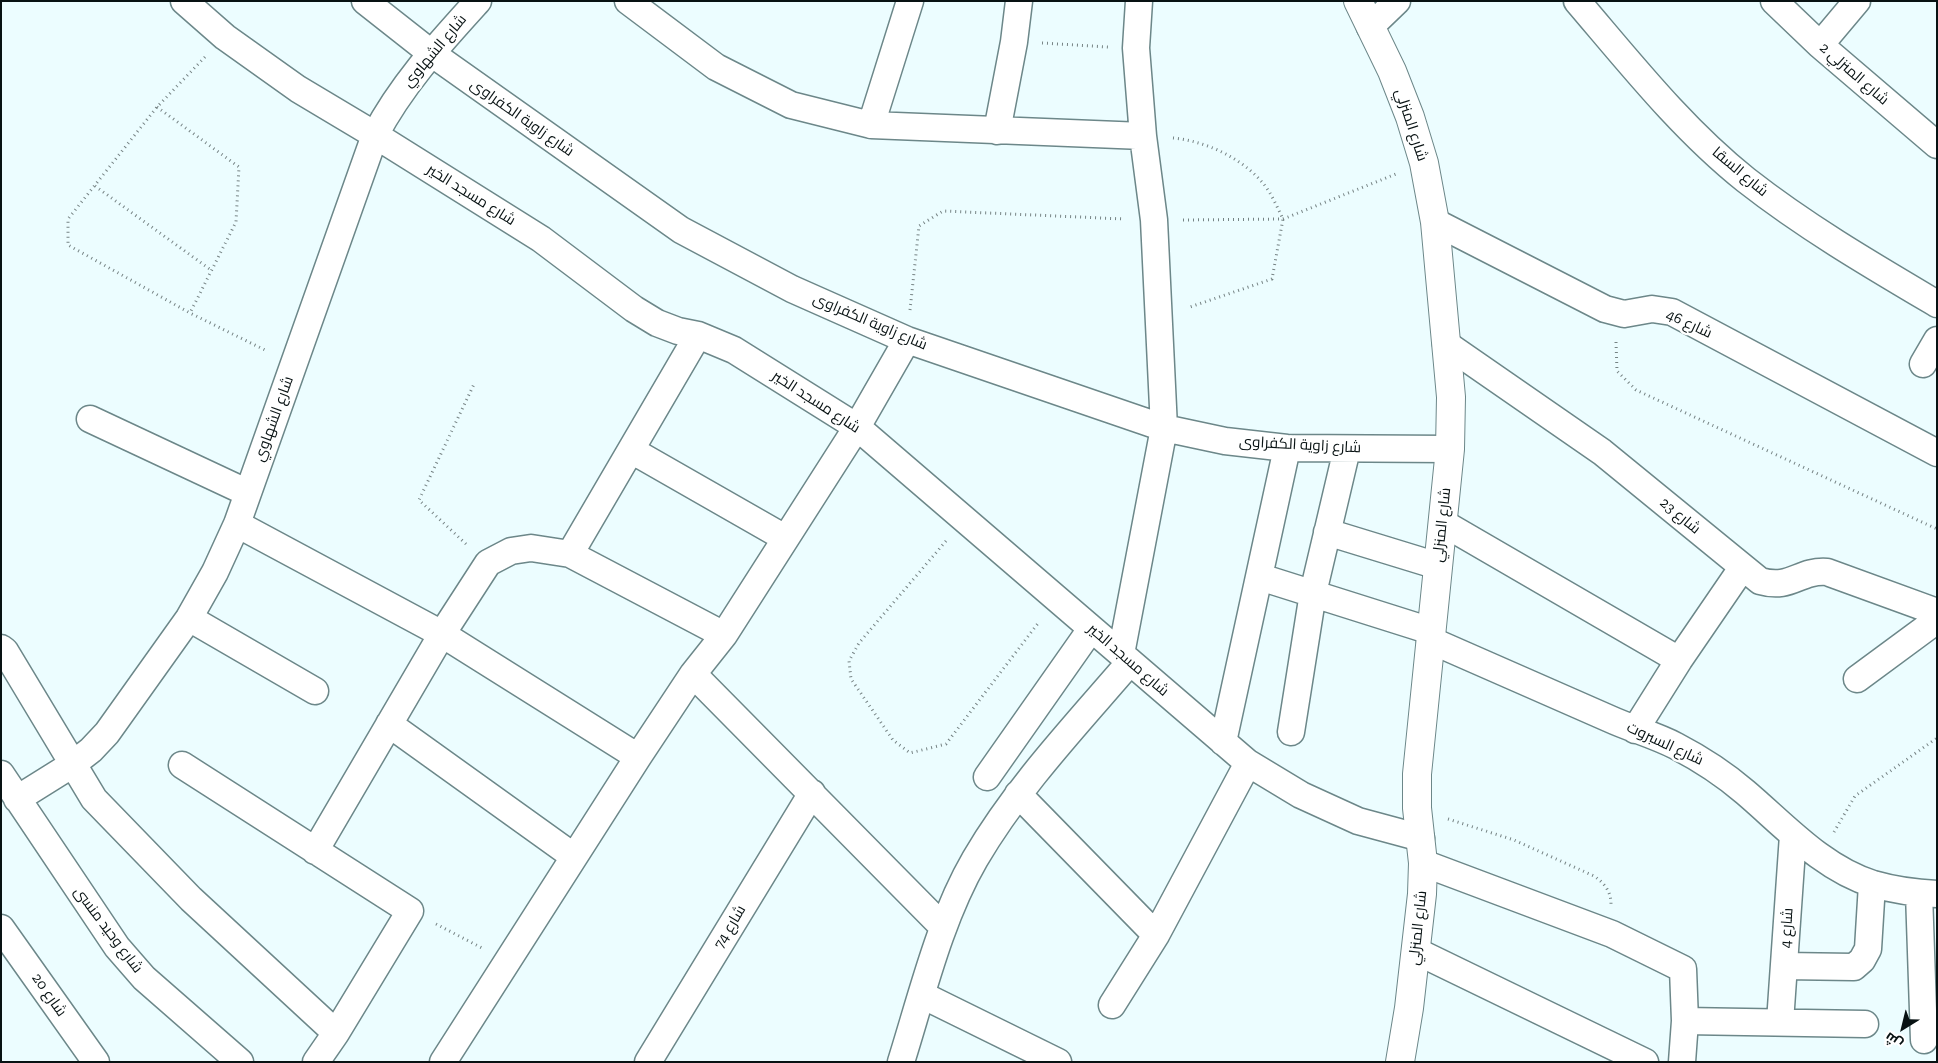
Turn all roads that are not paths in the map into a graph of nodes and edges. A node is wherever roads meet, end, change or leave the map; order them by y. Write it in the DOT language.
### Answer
graph roads {
  1 [pos="184,1"];
  2 [pos="365,1"];
  3 [pos="478,1"];
  4 [pos="628,1"];
  5 [pos="910,1"];
  6 [pos="1019,1"];
  7 [pos="1139,1"];
  8 [pos="1358,1"];
  9 [pos="1397,1"];
  10 [pos="1577,1"];
  11 [pos="1774,1"];
  12 [pos="1857,1"];
  13 [pos="1370,27"];
  14 [pos="1820,45"];
  15 [pos="431,53"];
  16 [pos="871,125"];
  17 [pos="997,131"];
  18 [pos="375,135"];
  19 [pos="1142,136"];
  20 [pos="1937,145"];
  21 [pos="1435,222"];
  22 [pos="1937,304"];
  23 [pos="698,335"];
  24 [pos="907,340"];
  25 [pos="1937,340"];
  26 [pos="1446,344"];
  27 [pos="1923,364"];
  28 [pos="90,419"];
  29 [pos="857,427"];
  30 [pos="1164,428"];
  31 [pos="1287,448"];
  32 [pos="1347,449"];
  33 [pos="1450,449"];
  34 [pos="631,450"];
  35 [pos="1937,454"];
  36 [pos="248,493"];
  37 [pos="1443,523"];
  38 [pos="237,524"];
  39 [pos="1327,532"];
  40 [pos="785,538"];
  41 [pos="570,554"];
  42 [pos="1438,566"];
  43 [pos="1742,568"];
  44 [pos="1260,577"];
  45 [pos="1314,593"];
  46 [pos="1937,612"];
  47 [pos="189,618"];
  48 [pos="1937,620"];
  49 [pos="1091,629"];
  50 [pos="442,634"];
  51 [pos="724,635"];
  52 [pos="1431,635"];
  53 [pos="3,650"];
  54 [pos="1126,658"];
  55 [pos="1679,660"];
  56 [pos="693,674"];
  57 [pos="1857,679"];
  58 [pos="315,692"];
  59 [pos="389,724"];
  60 [pos="1635,730"];
  61 [pos="1291,732"];
  62 [pos="1223,742"];
  63 [pos="638,757"];
  64 [pos="1248,762"];
  65 [pos="73,764"];
  66 [pos="182,766"];
  67 [pos="1,774"];
  68 [pos="987,777"];
  69 [pos="812,792"];
  70 [pos="1018,794"];
  71 [pos="17,799"];
  72 [pos="1793,835"];
  73 [pos="1422,850"];
  74 [pos="316,851"];
  75 [pos="573,856"];
  76 [pos="1872,884"];
  77 [pos="1928,893"];
  78 [pos="943,927"];
  79 [pos="1,928"];
  80 [pos="1156,935"];
  81 [pos="1416,951"];
  82 [pos="1784,966"];
  83 [pos="922,995"];
  84 [pos="1112,1005"];
  85 [pos="1685,1020"];
  86 [pos="1780,1022"];
  87 [pos="1865,1024"];
  88 [pos="336,1033"];
  89 [pos="1924,1040"];
  90 [pos="657,1059"];
  91 [pos="96,1062"];
  92 [pos="240,1062"];
  93 [pos="316,1062"];
  94 [pos="443,1062"];
  95 [pos="902,1062"];
  96 [pos="1058,1062"];
  97 [pos="1400,1062"];
  98 [pos="1645,1062"];
  99 [pos="1682,1062"];
  1 -- 18 [label="street, شارع مسجد الخير"];
  2 -- 15 [label="street, شارع زاوية الكفراوى"];
  3 -- 15 [label="street, شارع الشهاوي"];
  4 -- 16 [label="street"];
  5 -- 16 [label="street"];
  6 -- 17 [label="street"];
  7 -- 19 [label="street"];
  8 -- 13 [label="street, شارع المنزلي"];
  9 -- 13 [label="street"];
  10 -- 22 [label="street, شارع السقا"];
  11 -- 14 [label="street, شارع المنزلي 2"];
  12 -- 14 [label="street"];
  13 -- 21 [label="street, شارع المنزلي"];
  14 -- 20 [label="street, شارع المنزلي 2"];
  15 -- 18 [label="street, شارع الشهاوي"];
  15 -- 24 [label="street, شارع زاوية الكفراوى"];
  16 -- 17 [label="street"];
  17 -- 19 [label="street"];
  18 -- 23 [label="street, شارع مسجد الخير"];
  18 -- 36 [label="street, شارع الشهاوي"];
  19 -- 30 [label="street"];
  21 -- 26 [label="street, شارع المنزلي"];
  21 -- 35 [label="street, شارع 46"];
  23 -- 29 [label="street, شارع مسجد الخير"];
  23 -- 34 [label="street"];
  24 -- 29 [label="street"];
  24 -- 30 [label="street, شارع زاوية الكفراوى"];
  25 -- 27 [label="street"];
  26 -- 33 [label="street, شارع المنزلي"];
  26 -- 43 [label="street, شارع 23"];
  28 -- 36 [label="street"];
  29 -- 40 [label="street"];
  29 -- 49 [label="street, شارع مسجد الخير"];
  30 -- 31 [label="street, شارع زاوية الكفراوى"];
  30 -- 54 [label="street"];
  31 -- 32 [label="street, شارع زاوية الكفراوى"];
  31 -- 44 [label="street"];
  32 -- 33 [label="street, شارع زاوية الكفراوى"];
  32 -- 39 [label="street"];
  33 -- 37 [label="street, شارع المنزلي"];
  34 -- 40 [label="street"];
  34 -- 41 [label="street"];
  36 -- 38 [label="street, شارع الشهاوي"];
  37 -- 42 [label="street, شارع المنزلي"];
  37 -- 55 [label="street"];
  38 -- 47 [label="street, شارع الشهاوي"];
  38 -- 50 [label="street"];
  39 -- 42 [label="street"];
  39 -- 45 [label="street"];
  40 -- 51 [label="street"];
  41 -- 50 [label="street"];
  41 -- 51 [label="street"];
  42 -- 52 [label="street, شارع المنزلي"];
  43 -- 46 [label="street, شارع 23"];
  43 -- 55 [label="street"];
  44 -- 45 [label="street, شارع السبروت"];
  44 -- 62 [label="street"];
  45 -- 52 [label="street, شارع السبروت"];
  45 -- 61 [label="street"];
  47 -- 58 [label="street"];
  47 -- 65 [label="street, شارع الشهاوي"];
  48 -- 57 [label="street"];
  49 -- 54 [label="street, شارع مسجد الخير"];
  49 -- 68 [label="street"];
  50 -- 59 [label="street"];
  50 -- 63 [label="street"];
  51 -- 56 [label="street"];
  52 -- 60 [label="street, شارع السبروت"];
  52 -- 73 [label="street, شارع المنزلي"];
  53 -- 65 [label="street"];
  54 -- 62 [label="street, شارع مسجد الخير"];
  54 -- 70 [label="street"];
  55 -- 60 [label="street"];
  56 -- 63 [label="street"];
  56 -- 69 [label="street"];
  59 -- 74 [label="street"];
  59 -- 75 [label="street"];
  60 -- 72 [label="street, شارع السبروت"];
  62 -- 64 [label="street, شارع مسجد الخير"];
  63 -- 75 [label="street"];
  64 -- 73 [label="street, شارع مسجد الخير"];
  64 -- 80 [label="street"];
  65 -- 71 [label="street, شارع الشهاوي"];
  65 -- 88 [label="street"];
  66 -- 74 [label="street"];
  67 -- 71 [label="street, شارع وحيد منسى"];
  69 -- 78 [label="street"];
  69 -- 90 [label="street, شارع 74"];
  70 -- 78 [label="street"];
  70 -- 80 [label="street"];
  71 -- 92 [label="street, شارع وحيد منسى"];
  72 -- 76 [label="street, شارع السبروت"];
  72 -- 82 [label="street, شارع 4"];
  73 -- 81 [label="street, شارع المنزلي"];
  73 -- 85 [label="street, شارع مسجد الخير"];
  74 -- 88 [label="street"];
  75 -- 94 [label="street"];
  76 -- 77 [label="street, شارع السبروت"];
  76 -- 82 [label="street"];
  77 -- 89 [label="street"];
  78 -- 83 [label="street"];
  79 -- 91 [label="street, شارع 20"];
  80 -- 84 [label="street"];
  81 -- 97 [label="street, شارع المنزلي"];
  81 -- 98 [label="street"];
  82 -- 86 [label="street, شارع 4"];
  83 -- 95 [label="street"];
  83 -- 96 [label="street"];
  85 -- 86 [label="street"];
  85 -- 99 [label="street"];
  86 -- 87 [label="street"];
  88 -- 93 [label="street"];
}
